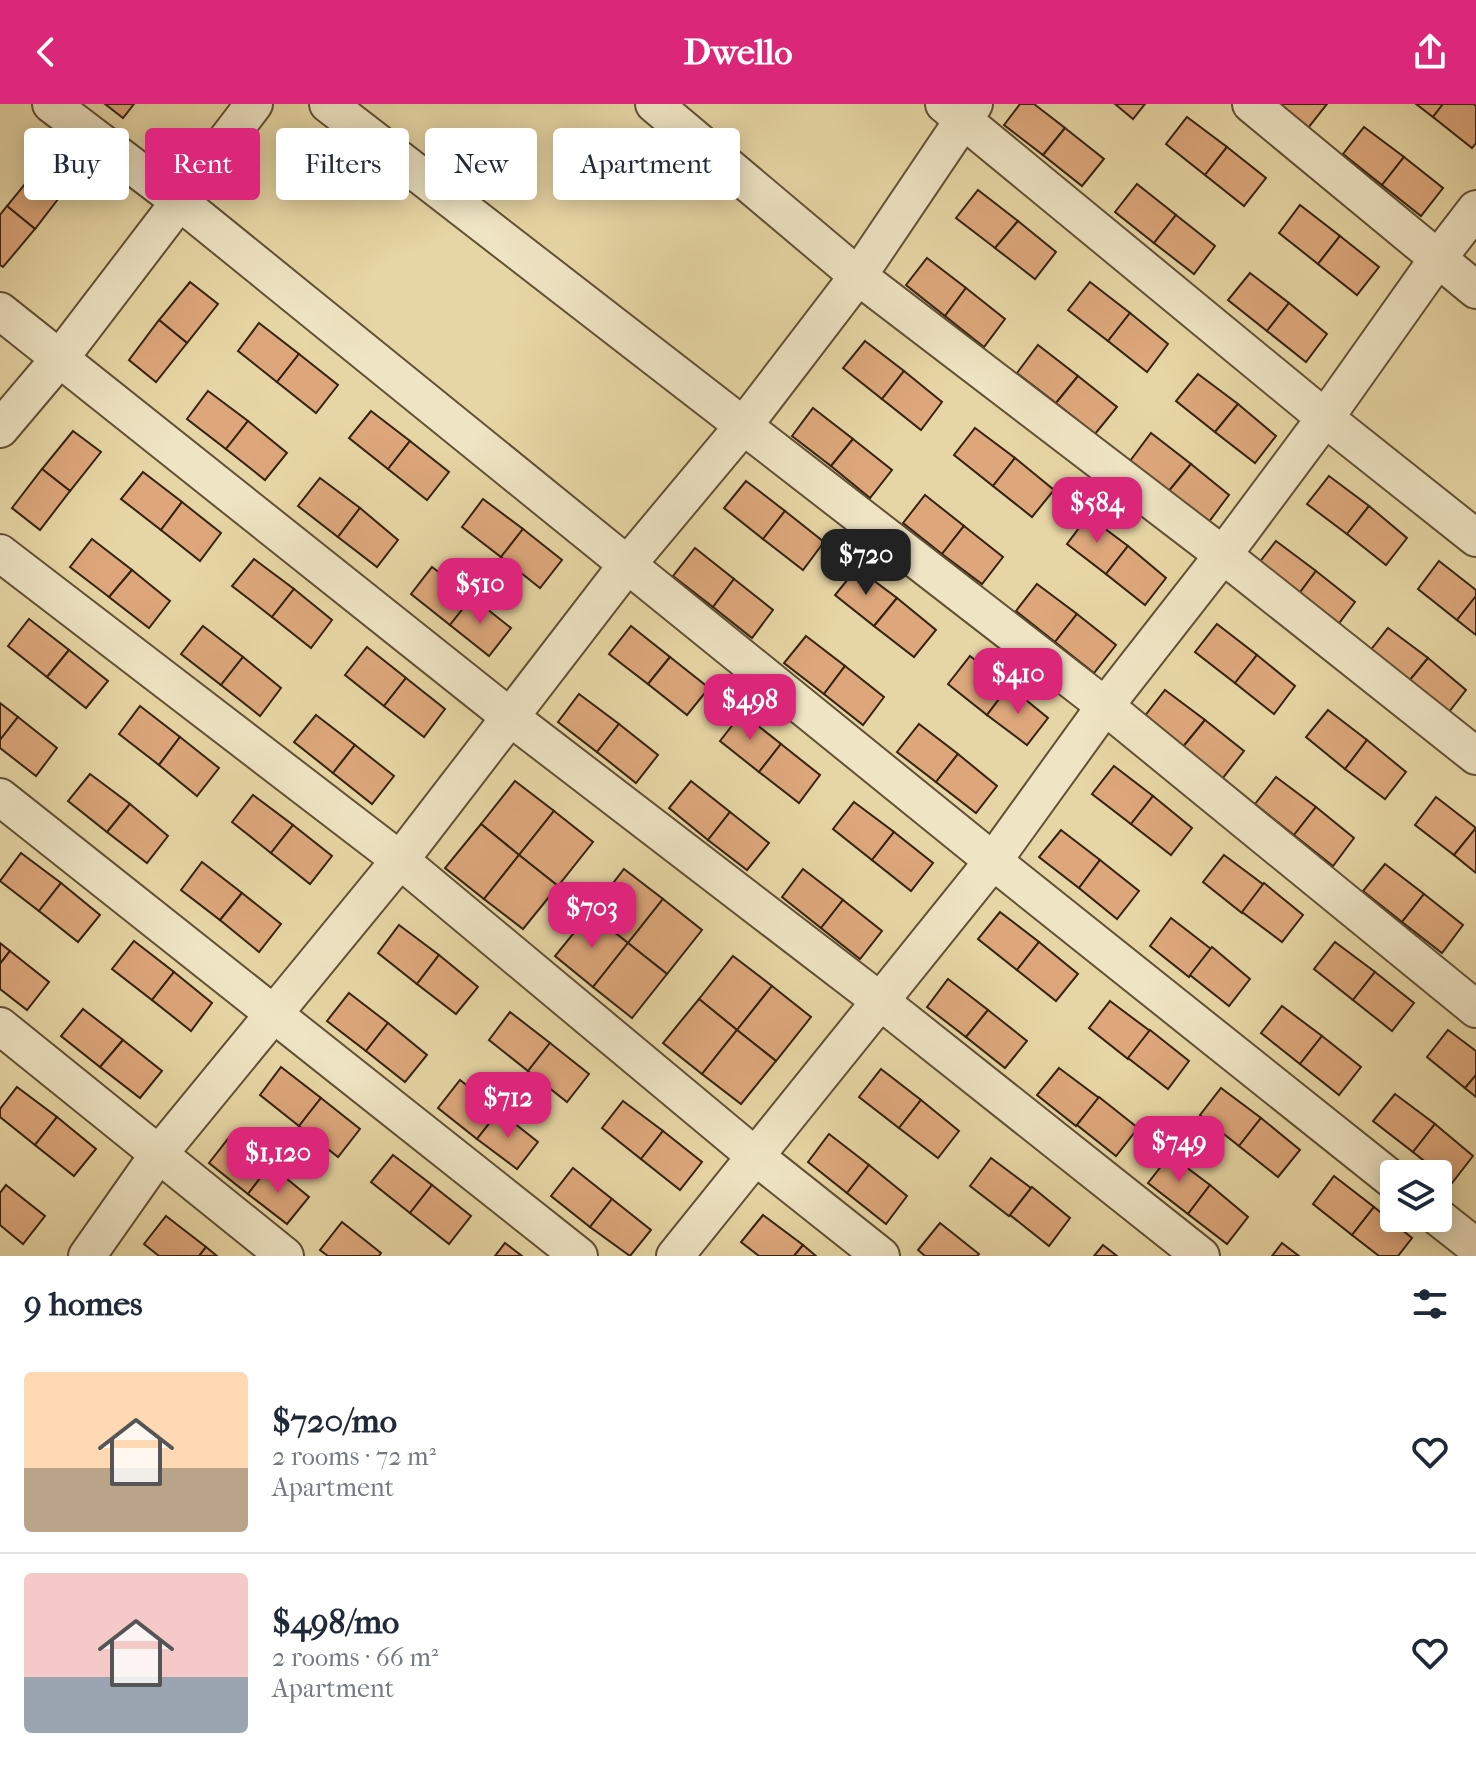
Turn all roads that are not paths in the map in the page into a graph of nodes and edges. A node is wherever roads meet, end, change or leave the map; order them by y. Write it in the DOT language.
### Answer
graph roads {
  1 [pos="51,104"];
  2 [pos="254,104"];
  3 [pos="328,104"];
  4 [pos="654,104"];
  5 [pos="1251,104"];
  6 [pos="960,109"];
  7 [pos="180,202"];
  8 [pos="1476,209"];
  9 [pos="1439,257"];
  10 [pos="858,276"];
  11 [pos="1476,290"];
  12 [pos="0,311"];
  13 [pos="60,358"];
  14 [pos="1325,418"];
  15 [pos="744,425"];
  16 [pos="0,429"];
  17 [pos="1476,538"];
  18 [pos="0,553"];
  19 [pos="1223,555"];
  20 [pos="627,565"];
  21 [pos="1105,706"];
  22 [pos="510,717"];
  23 [pos="1476,756"];
  24 [pos="0,797"];
  25 [pos="400,860"];
  26 [pos="993,861"];
  27 [pos="880,1001"];
  28 [pos="1476,1009"];
  29 [pos="274,1012"];
  30 [pos="0,1026"];
  31 [pos="158,1155"];
  32 [pos="755,1156"];
  33 [pos="1380,1170"];
  34 [pos="1452,1228"];
  35 [pos="1476,1248"];
  36 [pos="87,1256"];
  37 [pos="285,1256"];
  38 [pos="579,1256"];
  39 [pos="675,1256"];
  40 [pos="881,1256"];
  41 [pos="1201,1256"];
  42 [pos="1471,1256"];
  1 -- 7 [label="street"];
  2 -- 7 [label="street"];
  3 -- 15 [label="street"];
  4 -- 10 [label="street"];
  5 -- 9 [label="street"];
  6 -- 10 [label="street"];
  6 -- 14 [label="street"];
  7 -- 13 [label="street"];
  7 -- 20 [label="street"];
  8 -- 9 [label="street"];
  9 -- 11 [label="street"];
  9 -- 14 [label="street"];
  10 -- 15 [label="street"];
  10 -- 19 [label="street"];
  12 -- 13 [label="street"];
  13 -- 16 [label="street"];
  13 -- 22 [label="street"];
  14 -- 17 [label="street"];
  14 -- 19 [label="street"];
  15 -- 20 [label="street"];
  15 -- 21 [label="street"];
  18 -- 25 [label="street"];
  19 -- 21 [label="street"];
  19 -- 23 [label="street"];
  20 -- 22 [label="street"];
  20 -- 26 [label="street"];
  21 -- 26 [label="street"];
  21 -- 28 [label="street"];
  22 -- 25 [label="street"];
  22 -- 27 [label="street"];
  24 -- 29 [label="street"];
  25 -- 29 [label="street"];
  25 -- 32 [label="street"];
  26 -- 27 [label="street"];
  26 -- 33 [label="street"];
  27 -- 32 [label="street"];
  27 -- 41 [label="street"];
  29 -- 31 [label="street"];
  29 -- 38 [label="street"];
  30 -- 31 [label="street"];
  31 -- 36 [label="street"];
  31 -- 37 [label="street"];
  32 -- 39 [label="street"];
  32 -- 40 [label="street"];
  34 -- 35 [label="street"];
  35 -- 42 [label="street"];
}
